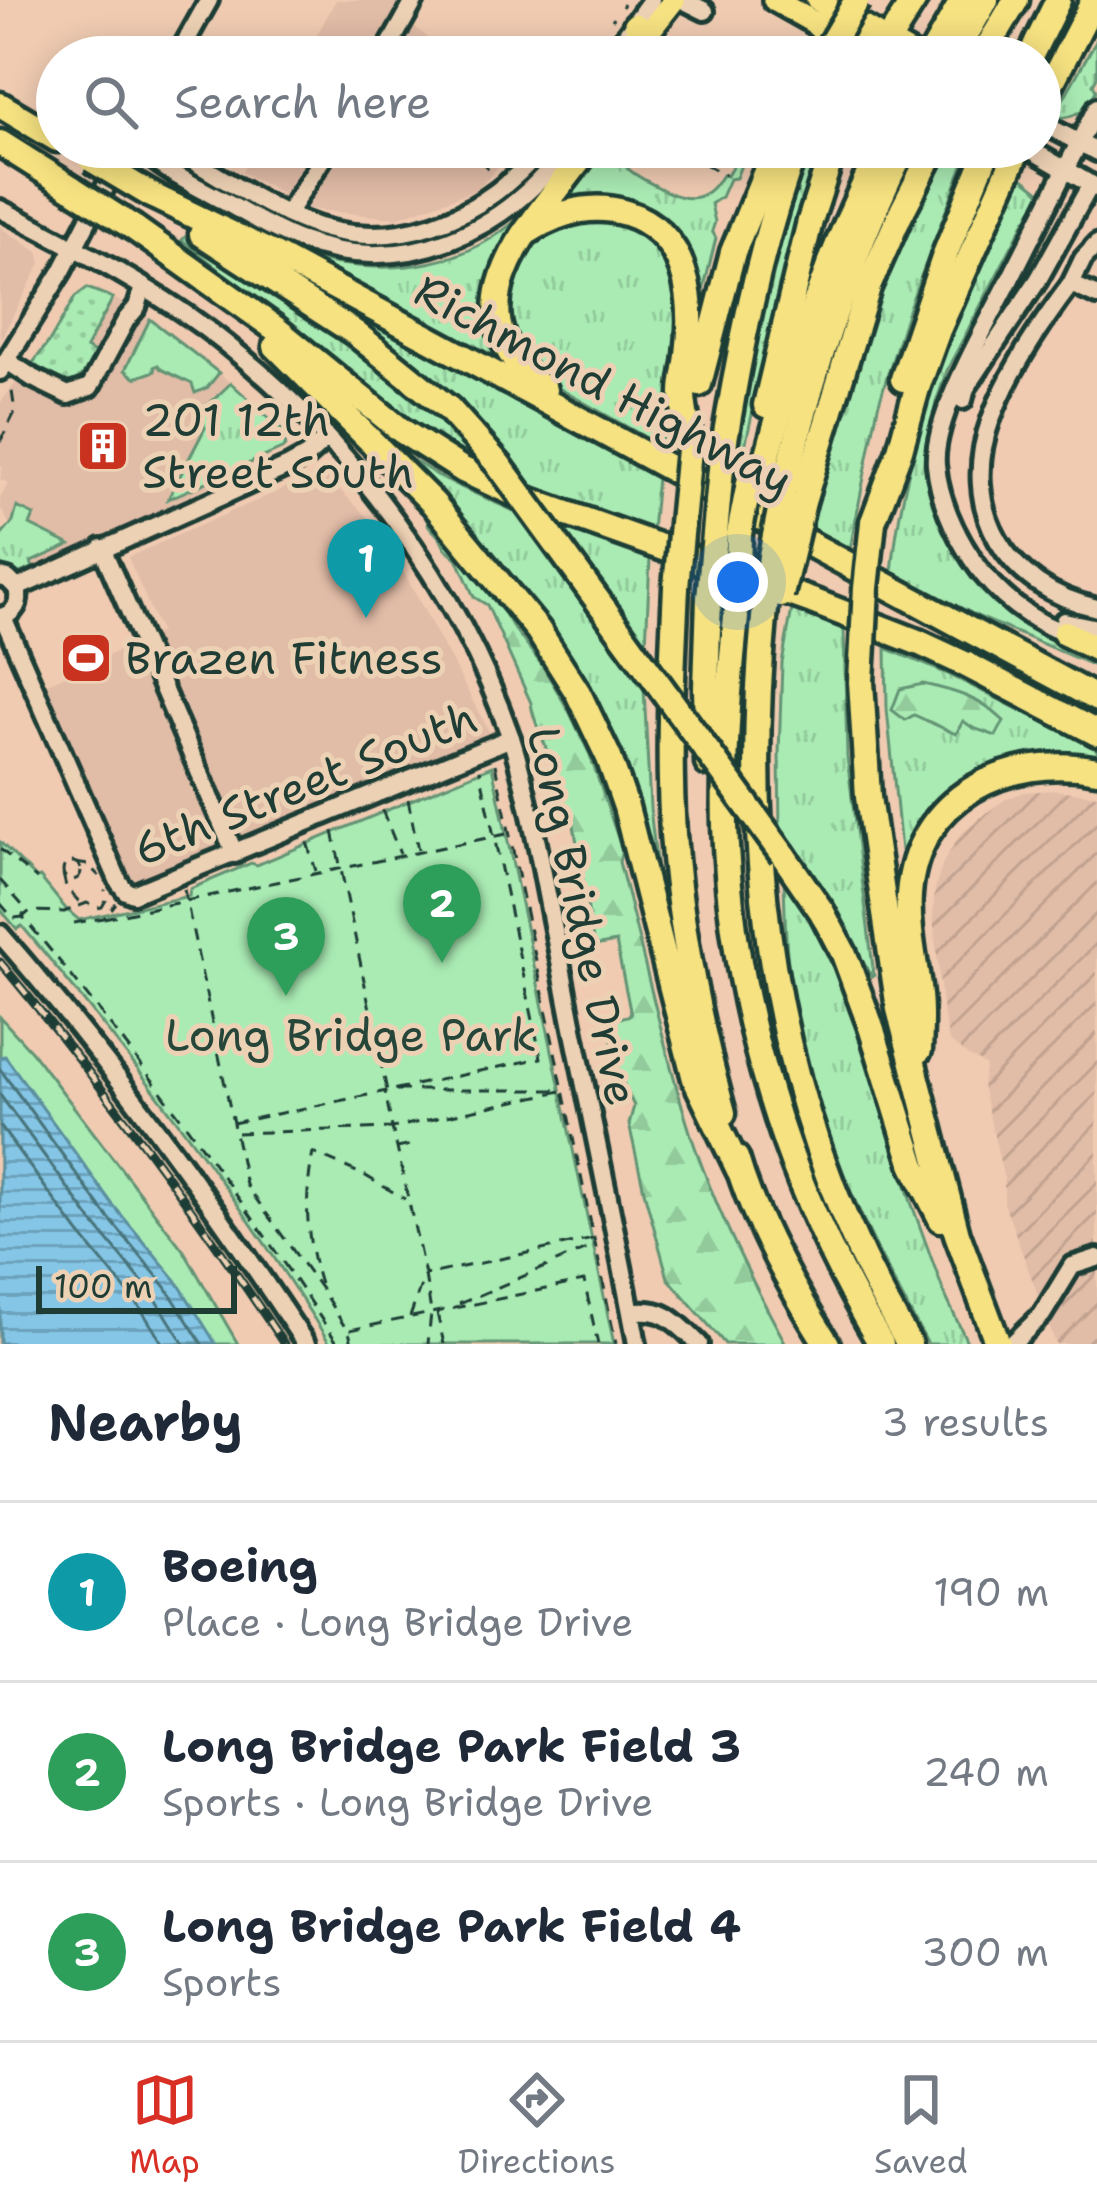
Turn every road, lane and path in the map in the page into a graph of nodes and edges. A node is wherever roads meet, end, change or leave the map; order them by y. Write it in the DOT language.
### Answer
graph roads {
  1 [pos="209,0"];
  2 [pos="415,0"];
  3 [pos="652,0"];
  4 [pos="674,0"];
  5 [pos="683,0"];
  6 [pos="774,0"];
  7 [pos="857,0"];
  8 [pos="873,0"];
  9 [pos="914,0"];
  10 [pos="963,0"];
  11 [pos="986,0"];
  12 [pos="1016,0"];
  13 [pos="1058,0"];
  14 [pos="1094,0"];
  15 [pos="1097,10"];
  16 [pos="705,11"];
  17 [pos="817,12"];
  18 [pos="629,23"];
  19 [pos="1000,26"];
  20 [pos="189,36"];
  21 [pos="395,36"];
  22 [pos="836,36"];
  23 [pos="853,36"];
  24 [pos="855,36"];
  25 [pos="890,36"];
  26 [pos="944,36"];
  27 [pos="952,36"];
  28 [pos="994,36"];
  29 [pos="998,36"];
  30 [pos="1040,36"];
  31 [pos="1061,64"];
  32 [pos="1061,65"];
  33 [pos="0,102"];
  34 [pos="1097,106"];
  35 [pos="36,126"];
  36 [pos="1061,133"];
  37 [pos="1079,142"];
  38 [pos="0,143"];
  39 [pos="1097,152"];
  40 [pos="0,153"];
  41 [pos="36,166"];
  42 [pos="40,168"];
  43 [pos="106,168"];
  44 [pos="115,168"];
  45 [pos="164,168"];
  46 [pos="206,168"];
  47 [pos="321,168"];
  48 [pos="488,168"];
  49 [pos="524,168"];
  50 [pos="550,168"];
  51 [pos="574,168"];
  52 [pos="713,168"];
  53 [pos="767,168"];
  54 [pos="790,168"];
  55 [pos="827,168"];
  56 [pos="872,168"];
  57 [pos="894,168"];
  58 [pos="927,168"];
  59 [pos="988,168"];
  60 [pos="1002,168"];
  61 [pos="1061,168"];
  62 [pos="1065,170"];
  63 [pos="211,171"];
  64 [pos="493,174"];
  65 [pos="725,175"];
  66 [pos="988,182"];
  67 [pos="64,183"];
  68 [pos="1094,186"];
  69 [pos="201,188"];
  70 [pos="0,196"];
  71 [pos="153,196"];
  72 [pos="492,208"];
  73 [pos="0,209"];
  74 [pos="27,223"];
  75 [pos="296,225"];
  76 [pos="527,232"];
  77 [pos="1097,244"];
  78 [pos="75,247"];
  79 [pos="1071,284"];
  80 [pos="215,285"];
  81 [pos="143,287"];
  82 [pos="1097,296"];
  83 [pos="3,366"];
  84 [pos="12,391"];
  85 [pos="584,422"];
  86 [pos="326,439"];
  87 [pos="690,440"];
  88 [pos="0,442"];
  89 [pos="775,486"];
  90 [pos="102,548"];
  91 [pos="0,577"];
  92 [pos="17,588"];
  93 [pos="1097,608"];
  94 [pos="936,611"];
  95 [pos="2,617"];
  96 [pos="1097,628"];
  97 [pos="1065,633"];
  98 [pos="1097,639"];
  99 [pos="1097,649"];
  100 [pos="1097,678"];
  101 [pos="1097,699"];
  102 [pos="1097,733"];
  103 [pos="511,738"];
  104 [pos="494,762"];
  105 [pos="480,768"];
  106 [pos="1097,770"];
  107 [pos="408,799"];
  108 [pos="382,810"];
  109 [pos="332,831"];
  110 [pos="508,834"];
  111 [pos="494,836"];
  112 [pos="307,842"];
  113 [pos="0,850"];
  114 [pos="418,853"];
  115 [pos="235,854"];
  116 [pos="400,856"];
  117 [pos="75,863"];
  118 [pos="341,869"];
  119 [pos="63,873"];
  120 [pos="317,873"];
  121 [pos="37,879"];
  122 [pos="0,880"];
  123 [pos="184,889"];
  124 [pos="123,894"];
  125 [pos="184,900"];
  126 [pos="0,903"];
  127 [pos="82,905"];
  128 [pos="23,917"];
  129 [pos="104,918"];
  130 [pos="74,923"];
  131 [pos="0,934"];
  132 [pos="919,1089"];
  133 [pos="562,1090"];
  134 [pos="386,1091"];
  135 [pos="233,1123"];
  136 [pos="392,1128"];
  137 [pos="235,1133"];
  138 [pos="417,1144"];
  139 [pos="397,1148"];
  140 [pos="740,1170"];
  141 [pos="406,1200"];
  142 [pos="814,1216"];
  143 [pos="596,1242"];
  144 [pos="1097,1258"];
  145 [pos="425,1275"];
  146 [pos="972,1280"];
  147 [pos="323,1292"];
  148 [pos="459,1306"];
  149 [pos="433,1312"];
  150 [pos="632,1312"];
  151 [pos="410,1317"];
  152 [pos="347,1330"];
  153 [pos="1001,1340"];
  154 [pos="306,1344"];
  155 [pos="338,1344"];
  156 [pos="352,1344"];
  157 [pos="428,1344"];
  158 [pos="444,1344"];
  159 [pos="598,1344"];
  160 [pos="616,1344"];
  161 [pos="638,1344"];
  162 [pos="698,1344"];
  163 [pos="827,1344"];
  164 [pos="880,1344"];
  165 [pos="909,1344"];
  1 -- 20 [label="street"];
  2 -- 21 [label="street"];
  3 -- 18 [label="street"];
  4 -- 18 [label="main road"];
  5 -- 16 [label="street"];
  6 -- 17 [label="main road"];
  7 -- 22 [label="highway, bridge"];
  8 -- 23 [label="highway"];
  9 -- 25 [label="highway"];
  10 -- 26 [label="highway"];
  11 -- 27 [label="highway"];
  12 -- 19 [label="highway"];
  13 -- 30 [label="highway"];
  14 -- 31 [label="highway"];
  15 -- 32 [label="highway"];
  17 -- 24 [label="main road"];
  19 -- 28 [label="highway"];
  19 -- 29 [label="highway"];
  33 -- 35 [label="highway"];
  34 -- 37 [label="street"];
  36 -- 37 [label="street"];
  37 -- 39 [label="street"];
  37 -- 62 [label="street"];
  37 -- 68 [label="street"];
  38 -- 41 [label="highway"];
  40 -- 67 [label="highway"];
  42 -- 67 [label="highway"];
  43 -- 71 [label="highway, Richmond Highway, bridge"];
  44 -- 78 [label="street"];
  45 -- 69 [label="street"];
  46 -- 63 [label="street"];
  47 -- 75 [label="street"];
  48 -- 64 [label="path"];
  49 -- 72 [label="street"];
  50 -- 72 [label="street"];
  51 -- 76 [label="highway"];
  52 -- 65 [label="path"];
  53 -- 87 [label="highway"];
  54 -- 142 [label="highway, bridge"];
  55 -- 89 [label="highway"];
  56 -- 89 [label="highway"];
  57 -- 89 [label="highway"];
  58 -- 89 [label="highway"];
  59 -- 66 [label="highway"];
  60 -- 66 [label="highway"];
  61 -- 62 [label="street"];
  62 -- 68 [label="street"];
  62 -- 97 [label="street"];
  63 -- 69 [label="street"];
  63 -- 75 [label="street"];
  66 -- 132 [label="highway, bridge"];
  67 -- 80 [label="highway, bridge"];
  68 -- 96 [label="street"];
  69 -- 75 [label="street"];
  70 -- 74 [label="street"];
  71 -- 85 [label="highway, Richmond Highway"];
  71 -- 146 [label="highway, bridge"];
  72 -- 75 [label="street"];
  73 -- 74 [label="street, Long Bridge Drive"];
  74 -- 78 [label="street, Long Bridge Drive"];
  76 -- 85 [label="highway"];
  76 -- 87 [label="highway"];
  77 -- 79 [label="street"];
  78 -- 81 [label="street, Long Bridge Drive"];
  78 -- 83 [label="street"];
  79 -- 82 [label="street"];
  79 -- 93 [label="street"];
  80 -- 102 [label="highway"];
  80 -- 140 [label="highway"];
  81 -- 83 [label="street"];
  81 -- 86 [label="street, Long Bridge Drive"];
  84 -- 88 [label="path"];
  85 -- 94 [label="highway, Richmond Highway"];
  86 -- 90 [label="street"];
  86 -- 103 [label="street, Long Bridge Drive"];
  87 -- 140 [label="highway, bridge"];
  89 -- 142 [label="highway, bridge"];
  89 -- 165 [label="highway, bridge"];
  90 -- 92 [label="street"];
  90 -- 115 [label="street"];
  91 -- 92 [label="street"];
  92 -- 95 [label="street"];
  94 -- 100 [label="highway"];
  94 -- 101 [label="highway, Richmond Highway"];
  95 -- 124 [label="street"];
  97 -- 98 [label="street"];
  97 -- 99 [label="highway"];
  103 -- 115 [label="street, 6th Street South"];
  103 -- 150 [label="street, Long Bridge Drive"];
  104 -- 110 [label="path"];
  105 -- 111 [label="path"];
  106 -- 132 [label="highway"];
  107 -- 114 [label="path"];
  108 -- 116 [label="path"];
  109 -- 118 [label="path"];
  110 -- 111 [label="path"];
  110 -- 133 [label="path"];
  111 -- 114 [label="path"];
  111 -- 134 [label="path"];
  112 -- 120 [label="path"];
  113 -- 121 [label="path"];
  114 -- 116 [label="path"];
  115 -- 124 [label="street, 6th Street South"];
  116 -- 118 [label="path"];
  117 -- 119 [label="path"];
  117 -- 119 [label="path"];
  117 -- 127 [label="path"];
  118 -- 120 [label="path"];
  118 -- 134 [label="path"];
  119 -- 127 [label="path"];
  120 -- 125 [label="path"];
  122 -- 128 [label="path"];
  123 -- 125 [label="path"];
  124 -- 129 [label="path"];
  125 -- 129 [label="path"];
  125 -- 135 [label="path"];
  126 -- 128 [label="path"];
  127 -- 128 [label="path"];
  128 -- 155 [label="path"];
  129 -- 130 [label="path"];
  131 -- 154 [label="street"];
  132 -- 146 [label="highway"];
  133 -- 134 [label="path"];
  133 -- 136 [label="path"];
  133 -- 143 [label="path"];
  134 -- 135 [label="path"];
  134 -- 136 [label="path"];
  135 -- 137 [label="path"];
  136 -- 137 [label="path"];
  136 -- 139 [label="path"];
  137 -- 147 [label="path"];
  138 -- 139 [label="path"];
  139 -- 141 [label="path"];
  140 -- 163 [label="highway"];
  141 -- 145 [label="path"];
  141 -- 147 [label="path"];
  142 -- 164 [label="highway"];
  143 -- 145 [label="path"];
  143 -- 148 [label="path"];
  143 -- 160 [label="path"];
  144 -- 153 [label="street"];
  145 -- 149 [label="path"];
  145 -- 151 [label="path"];
  146 -- 153 [label="highway"];
  147 -- 152 [label="path"];
  148 -- 149 [label="path"];
  148 -- 159 [label="path"];
  149 -- 151 [label="path"];
  149 -- 157 [label="path"];
  149 -- 158 [label="path"];
  150 -- 161 [label="street, Long Bridge Drive"];
  150 -- 162 [label="street"];
  151 -- 152 [label="path"];
  152 -- 156 [label="path"];
}
